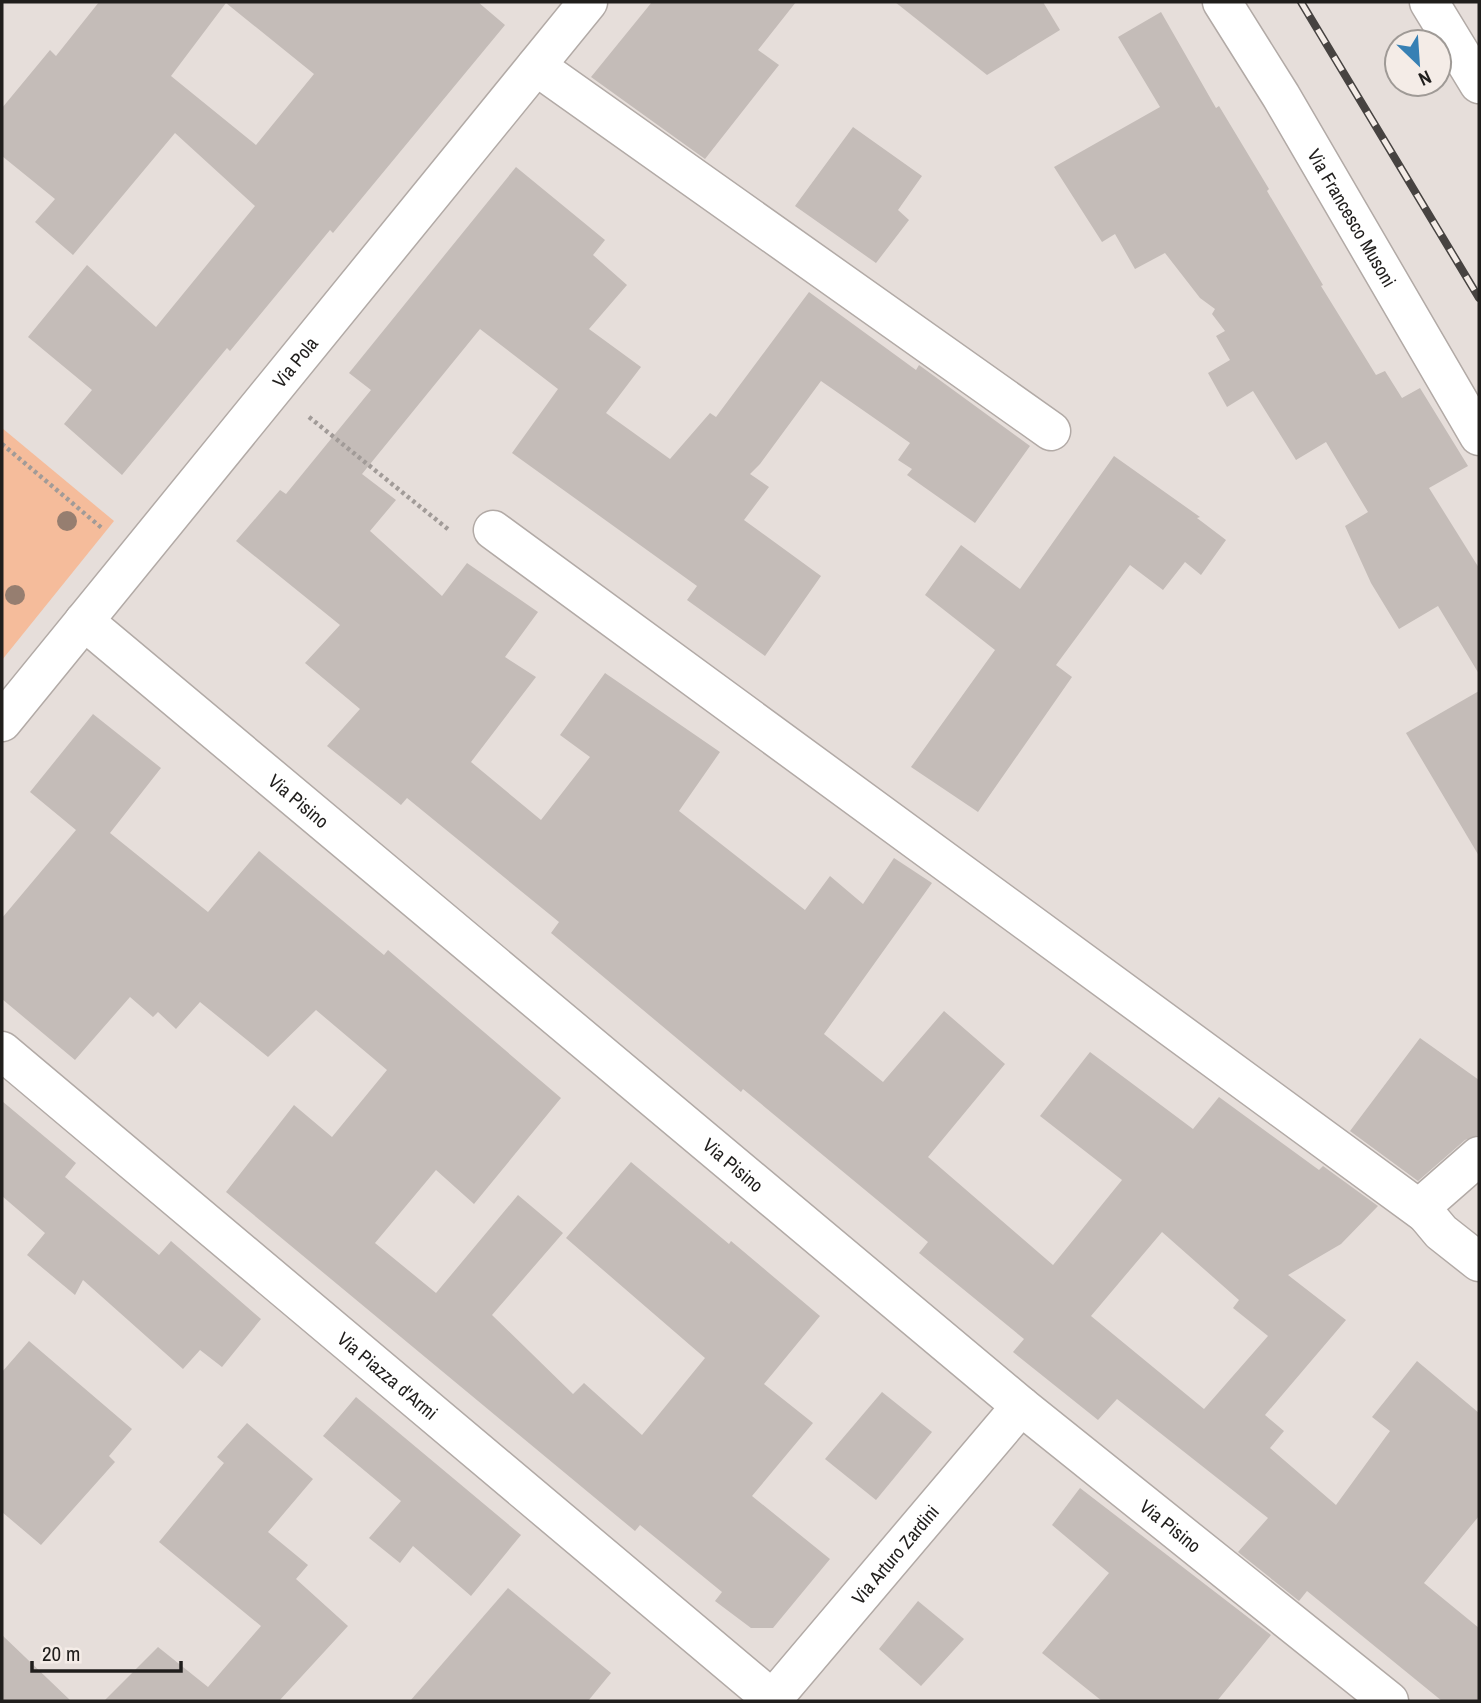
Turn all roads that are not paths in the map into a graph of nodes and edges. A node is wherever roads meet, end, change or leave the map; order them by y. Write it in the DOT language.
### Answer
graph roads {
  1 [pos="588,2"];
  2 [pos="1222,2"];
  3 [pos="1429,2"];
  4 [pos="1474,60"];
  5 [pos="536,66"];
  6 [pos="1051,431"];
  7 [pos="1479,436"];
  8 [pos="493,530"];
  9 [pos="84,621"];
  10 [pos="2,722"];
  11 [pos="2,1051"];
  12 [pos="1479,1156"];
  13 [pos="1426,1214"];
  14 [pos="1479,1262"];
  15 [pos="1021,1406"];
  16 [pos="771,1700"];
  17 [pos="1389,1701"];
  1 -- 5 [label="street, Via Pola"];
  2 -- 7 [label="street, Via Francesco Musoni"];
  3 -- 4 [label="street"];
  5 -- 6 [label="street"];
  5 -- 9 [label="street, Via Pola"];
  8 -- 13 [label="street"];
  9 -- 10 [label="street, Via Pola"];
  9 -- 15 [label="street, Via Pisino"];
  11 -- 16 [label="street, Via Piazza d'Armi"];
  12 -- 13 [label="street"];
  13 -- 14 [label="street"];
  15 -- 16 [label="street, Via Arturo Zardini"];
  15 -- 17 [label="street, Via Pisino"];
}
